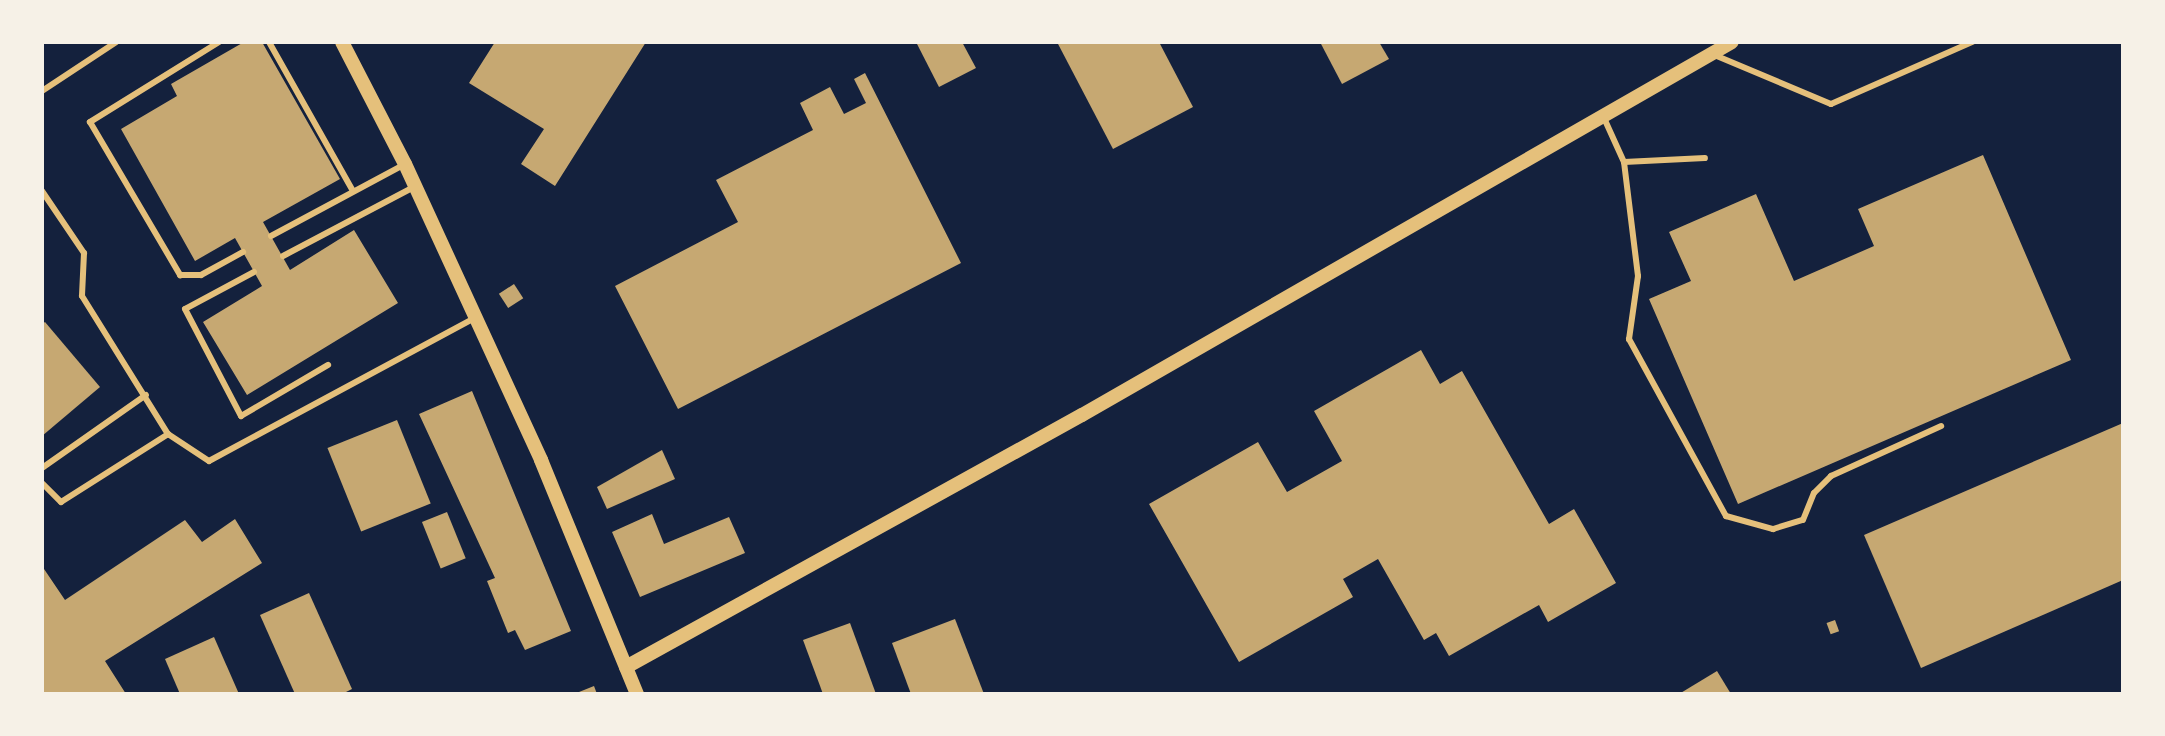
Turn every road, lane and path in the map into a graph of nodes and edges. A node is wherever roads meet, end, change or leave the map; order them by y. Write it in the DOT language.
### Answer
graph roads {
  1 [pos="116,42"];
  2 [pos="219,42"];
  3 [pos="269,42"];
  4 [pos="342,42"];
  5 [pos="1732,42"];
  6 [pos="1972,42"];
  7 [pos="1709,53"];
  8 [pos="42,91"];
  9 [pos="1602,114"];
  10 [pos="1705,158"];
  11 [pos="1624,162"];
  12 [pos="405,164"];
  13 [pos="415,186"];
  14 [pos="42,191"];
  15 [pos="353,191"];
  16 [pos="271,236"];
  17 [pos="243,252"];
  18 [pos="283,256"];
  19 [pos="254,272"];
  20 [pos="476,317"];
  21 [pos="328,365"];
  22 [pos="146,395"];
  23 [pos="1941,426"];
  24 [pos="168,434"];
  25 [pos="42,468"];
  26 [pos="42,483"];
  27 [pos="626,667"];
  28 [pos="637,694"];
  1 -- 8 [label="lane"];
  2 -- 17 [label="lane"];
  3 -- 15 [label="lane"];
  4 -- 12 [label="street"];
  5 -- 7 [label="street"];
  6 -- 7 [label="lane"];
  7 -- 9 [label="street"];
  9 -- 11 [label="lane"];
  9 -- 27 [label="street"];
  10 -- 11 [label="lane"];
  11 -- 23 [label="lane"];
  12 -- 13 [label="street"];
  12 -- 15 [label="lane"];
  13 -- 18 [label="lane"];
  13 -- 20 [label="street"];
  14 -- 22 [label="lane"];
  15 -- 16 [label="lane"];
  19 -- 21 [label="lane"];
  20 -- 24 [label="lane"];
  20 -- 27 [label="street"];
  22 -- 24 [label="lane"];
  22 -- 25 [label="lane"];
  24 -- 26 [label="lane"];
  27 -- 28 [label="street"];
}
